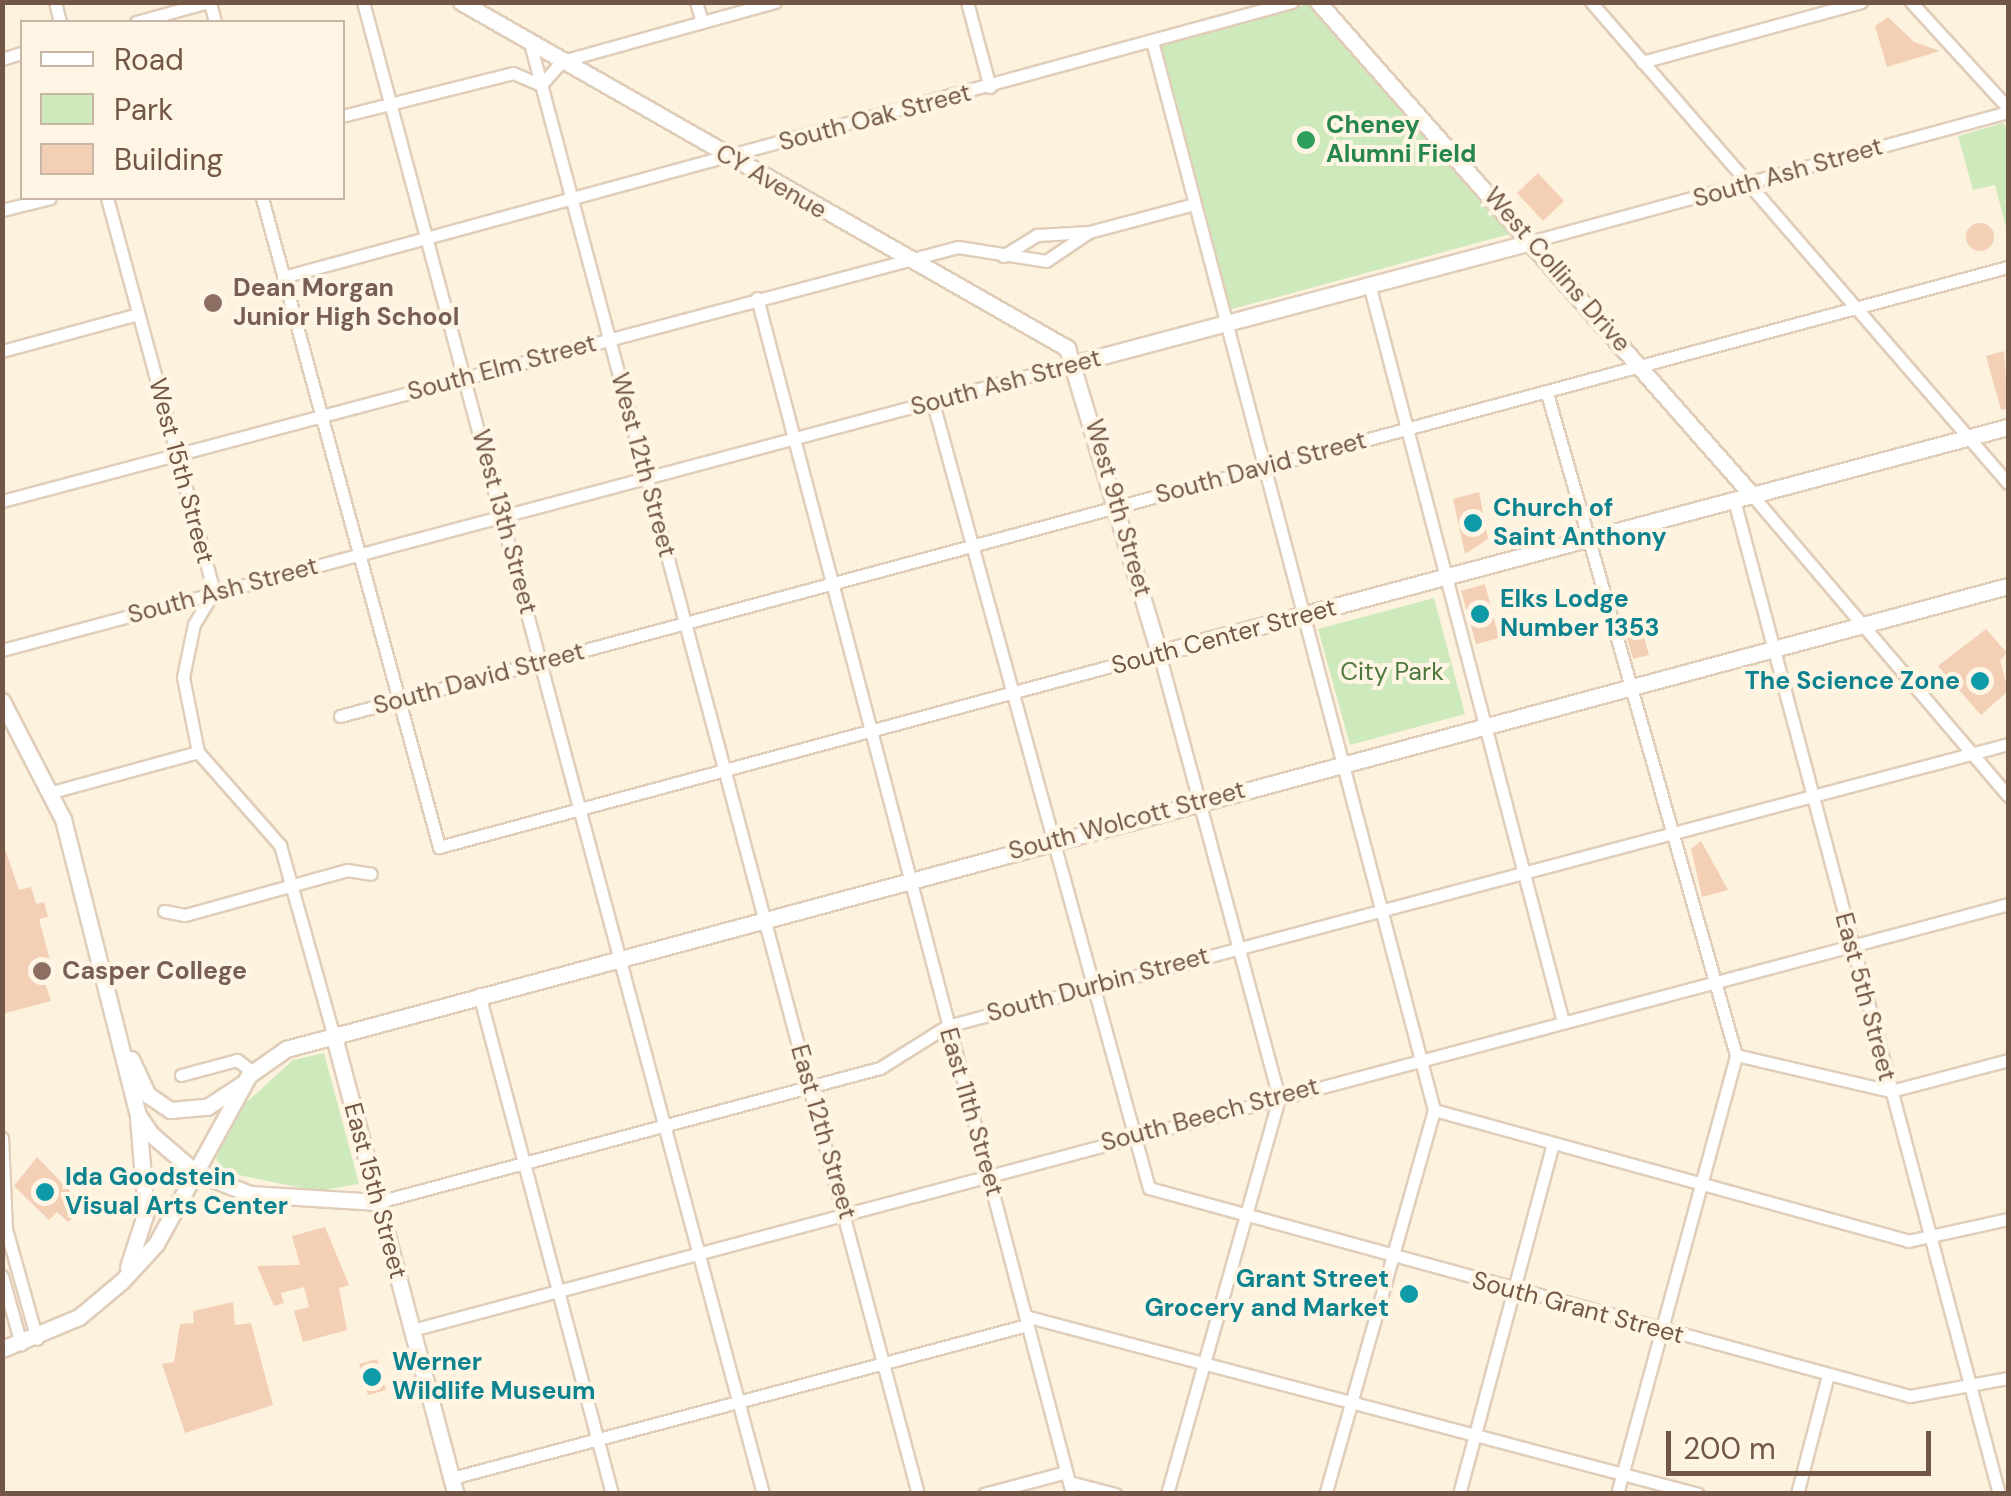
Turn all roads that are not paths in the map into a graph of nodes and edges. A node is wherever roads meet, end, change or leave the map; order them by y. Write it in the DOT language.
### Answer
graph roads {
  1 [pos="209,2"];
  2 [pos="363,2"];
  3 [pos="461,2"];
  4 [pos="696,2"];
  5 [pos="775,2"];
  6 [pos="966,2"];
  7 [pos="1292,2"];
  8 [pos="1318,2"];
  9 [pos="1591,2"];
  10 [pos="1861,2"];
  11 [pos="1911,2"];
  12 [pos="143,20"];
  13 [pos="702,22"];
  14 [pos="1152,41"];
  15 [pos="530,43"];
  16 [pos="562,60"];
  17 [pos="1642,62"];
  18 [pos="513,74"];
  19 [pos="542,84"];
  20 [pos="990,87"];
  21 [pos="392,103"];
  22 [pos="2008,110"];
  23 [pos="345,115"];
  24 [pos="728,157"];
  25 [pos="1749,184"];
  26 [pos="572,199"];
  27 [pos="42,200"];
  28 [pos="108,200"];
  29 [pos="263,200"];
  30 [pos="1194,204"];
  31 [pos="2,210"];
  32 [pos="1089,232"];
  33 [pos="427,238"];
  34 [pos="1533,241"];
  35 [pos="1002,256"];
  36 [pos="907,260"];
  37 [pos="2008,267"];
  38 [pos="283,277"];
  39 [pos="1369,284"];
  40 [pos="757,298"];
  41 [pos="1856,310"];
  42 [pos="138,314"];
  43 [pos="1226,324"];
  44 [pos="609,339"];
  45 [pos="2,351"];
  46 [pos="1076,363"];
  47 [pos="1640,364"];
  48 [pos="464,379"];
  49 [pos="1547,393"];
  50 [pos="933,403"];
  51 [pos="324,414"];
  52 [pos="2008,427"];
  53 [pos="1404,431"];
  54 [pos="1970,438"];
  55 [pos="795,440"];
  56 [pos="176,456"];
  57 [pos="1264,465"];
  58 [pos="648,479"];
  59 [pos="2008,483"];
  60 [pos="1752,495"];
  61 [pos="2,500"];
  62 [pos="1734,500"];
  63 [pos="1116,508"];
  64 [pos="502,516"];
  65 [pos="1587,539"];
  66 [pos="973,546"];
  67 [pos="358,557"];
  68 [pos="1445,578"];
  69 [pos="833,580"];
  70 [pos="2008,586"];
  71 [pos="214,592"];
  72 [pos="1301,616"];
  73 [pos="685,624"];
  74 [pos="1864,625"];
  75 [pos="1771,649"];
  76 [pos="2,650"];
  77 [pos="1160,653"];
  78 [pos="542,662"];
  79 [pos="1628,688"];
  80 [pos="1012,694"];
  81 [pos="2,701"];
  82 [pos="397,701"];
  83 [pos="340,716"];
  84 [pos="1485,726"];
  85 [pos="872,730"];
  86 [pos="2008,744"];
  87 [pos="198,752"];
  88 [pos="1972,754"];
  89 [pos="1343,762"];
  90 [pos="726,771"];
  91 [pos="52,792"];
  92 [pos="2008,796"];
  93 [pos="1811,797"];
  94 [pos="1200,801"];
  95 [pos="580,810"];
  96 [pos="1670,832"];
  97 [pos="1052,842"];
  98 [pos="371,874"];
  99 [pos="1523,874"];
  100 [pos="911,877"];
  101 [pos="292,888"];
  102 [pos="2008,904"];
  103 [pos="164,910"];
  104 [pos="1384,910"];
  105 [pos="764,920"];
  106 [pos="1851,946"];
  107 [pos="1237,948"];
  108 [pos="621,958"];
  109 [pos="1711,982"];
  110 [pos="1091,989"];
  111 [pos="479,994"];
  112 [pos="115,1022"];
  113 [pos="1562,1022"];
  114 [pos="947,1026"];
  115 [pos="334,1034"];
  116 [pos="1736,1055"];
  117 [pos="1422,1057"];
  118 [pos="2008,1060"];
  119 [pos="181,1075"];
  120 [pos="249,1077"];
  121 [pos="810,1086"];
  122 [pos="1891,1091"];
  123 [pos="1279,1097"];
  124 [pos="1434,1110"];
  125 [pos="138,1114"];
  126 [pos="665,1124"];
  127 [pos="1135,1136"];
  128 [pos="2,1138"];
  129 [pos="1552,1147"];
  130 [pos="524,1163"];
  131 [pos="195,1172"];
  132 [pos="990,1175"];
  133 [pos="1698,1187"];
  134 [pos="378,1202"];
  135 [pos="846,1214"];
  136 [pos="1240,1218"];
  137 [pos="2008,1219"];
  138 [pos="1930,1239"];
  139 [pos="699,1253"];
  140 [pos="1388,1259"];
  141 [pos="2,1276"];
  142 [pos="122,1281"];
  143 [pos="1512,1290"];
  144 [pos="558,1291"];
  145 [pos="1026,1321"];
  146 [pos="412,1330"];
  147 [pos="1661,1330"];
  148 [pos="29,1341"];
  149 [pos="2,1349"];
  150 [pos="1208,1358"];
  151 [pos="886,1363"];
  152 [pos="1828,1375"];
  153 [pos="2008,1378"];
  154 [pos="1971,1388"];
  155 [pos="1349,1400"];
  156 [pos="739,1402"];
  157 [pos="1474,1436"];
  158 [pos="598,1439"];
  159 [pos="1622,1473"];
  160 [pos="1069,1482"];
  161 [pos="454,1486"];
  162 [pos="612,1494"];
  163 [pos="764,1494"];
  164 [pos="918,1494"];
  165 [pos="984,1494"];
  166 [pos="1114,1494"];
  167 [pos="1167,1494"];
  168 [pos="1325,1494"];
  169 [pos="1458,1494"];
  170 [pos="1617,1494"];
  171 [pos="1698,1494"];
  172 [pos="1796,1494"];
  173 [pos="1999,1494"];
  1 -- 12 [label="street"];
  2 -- 21 [label="street, West 13th Street"];
  3 -- 15 [label="main road, CY Avenue"];
  4 -- 13 [label="street"];
  5 -- 13 [label="street"];
  6 -- 20 [label="street"];
  7 -- 14 [label="street, South Oak Street"];
  8 -- 34 [label="main road, West Collins Drive"];
  9 -- 17 [label="street"];
  10 -- 17 [label="street"];
  11 -- 22 [label="street"];
  13 -- 16 [label="street"];
  14 -- 20 [label="street, South Oak Street"];
  14 -- 30 [label="street"];
  15 -- 16 [label="main road, CY Avenue"];
  15 -- 18 [label="street"];
  15 -- 19 [label="street, West 12th Street"];
  16 -- 19 [label="street"];
  16 -- 24 [label="main road, CY Avenue"];
  17 -- 25 [label="street"];
  18 -- 19 [label="street"];
  18 -- 21 [label="street"];
  19 -- 26 [label="street, West 12th Street"];
  20 -- 24 [label="street, South Oak Street"];
  21 -- 23 [label="street"];
  21 -- 33 [label="street, West 13th Street"];
  22 -- 25 [label="street, South Ash Street"];
  24 -- 26 [label="street, South Oak Street"];
  24 -- 36 [label="main road, CY Avenue"];
  25 -- 34 [label="street, South Ash Street"];
  25 -- 41 [label="street"];
  26 -- 33 [label="street, South Oak Street"];
  26 -- 44 [label="street, West 12th Street"];
  27 -- 31 [label="street"];
  28 -- 42 [label="street, West 15th Street"];
  29 -- 38 [label="street"];
  30 -- 32 [label="street, South Elm Street"];
  30 -- 43 [label="street"];
  32 -- 35 [label="street, South Elm Street"];
  32 -- 35 [label="street, South Elm Street"];
  33 -- 38 [label="street, South Oak Street"];
  33 -- 48 [label="street, West 13th Street"];
  34 -- 39 [label="main road, South Ash Street"];
  34 -- 47 [label="main road, West Collins Drive"];
  35 -- 36 [label="street, South Elm Street"];
  36 -- 40 [label="street, South Elm Street"];
  36 -- 46 [label="main road, CY Avenue"];
  37 -- 41 [label="street, South David Street"];
  38 -- 51 [label="street"];
  39 -- 43 [label="main road, South Ash Street"];
  39 -- 53 [label="street"];
  40 -- 44 [label="street, South Elm Street"];
  40 -- 55 [label="street, East 11th Street"];
  41 -- 47 [label="street, South David Street"];
  41 -- 54 [label="street"];
  42 -- 45 [label="street"];
  42 -- 56 [label="street, West 15th Street"];
  43 -- 46 [label="main road, South Ash Street"];
  43 -- 57 [label="street"];
  44 -- 48 [label="street, South Elm Street"];
  44 -- 58 [label="street, West 12th Street"];
  46 -- 50 [label="street, South Ash Street"];
  46 -- 63 [label="main road, West 9th Street"];
  47 -- 49 [label="street, South David Street"];
  47 -- 60 [label="main road, West Collins Drive"];
  48 -- 51 [label="street, South Elm Street"];
  48 -- 64 [label="street, West 13th Street"];
  49 -- 53 [label="street, South David Street"];
  49 -- 65 [label="street"];
  50 -- 55 [label="street, South Ash Street"];
  50 -- 66 [label="street"];
  51 -- 56 [label="street, South Elm Street"];
  51 -- 67 [label="street"];
  52 -- 54 [label="main road, South Center Street"];
  53 -- 57 [label="street, South David Street"];
  53 -- 68 [label="street"];
  54 -- 59 [label="street"];
  54 -- 60 [label="main road, South Center Street"];
  55 -- 58 [label="street, South Ash Street"];
  55 -- 69 [label="street, East 11th Street"];
  56 -- 61 [label="street, South Elm Street"];
  56 -- 71 [label="street, West 15th Street"];
  57 -- 63 [label="street, South David Street"];
  57 -- 72 [label="street"];
  58 -- 64 [label="street, South Ash Street"];
  58 -- 73 [label="street, West 12th Street"];
  60 -- 62 [label="main road, South Center Street"];
  60 -- 74 [label="street"];
  62 -- 65 [label="main road, South Center Street"];
  62 -- 75 [label="street, East 5th Street"];
  63 -- 66 [label="street, South David Street"];
  63 -- 77 [label="main road, West 9th Street"];
  64 -- 67 [label="street, South Ash Street"];
  64 -- 78 [label="street, West 13th Street"];
  65 -- 68 [label="main road, South Center Street"];
  65 -- 79 [label="street"];
  66 -- 69 [label="street, South David Street"];
  66 -- 80 [label="street"];
  67 -- 71 [label="street, South Ash Street"];
  67 -- 82 [label="street"];
  68 -- 72 [label="main road, South Center Street"];
  68 -- 84 [label="street"];
  69 -- 73 [label="street, South David Street"];
  69 -- 85 [label="street, East 11th Street"];
  70 -- 74 [label="main road, South Wolcott Street"];
  71 -- 76 [label="street, South Ash Street"];
  71 -- 87 [label="street, West 15th Street"];
  72 -- 77 [label="main road, South Center Street"];
  72 -- 89 [label="street"];
  73 -- 78 [label="street, South David Street"];
  73 -- 90 [label="street, West 12th Street"];
  74 -- 75 [label="main road, South Wolcott Street"];
  74 -- 88 [label="street"];
  75 -- 79 [label="main road, South Wolcott Street"];
  75 -- 93 [label="street, East 5th Street"];
  77 -- 80 [label="street, South Center Street"];
  77 -- 94 [label="street"];
  78 -- 82 [label="street, South David Street"];
  78 -- 95 [label="street, West 13th Street"];
  79 -- 84 [label="main road, South Wolcott Street"];
  79 -- 96 [label="street"];
  80 -- 85 [label="street, South Center Street"];
  80 -- 97 [label="street"];
  81 -- 91 [label="main road"];
  82 -- 83 [label="street, South David Street"];
  82 -- 95 [label="street, South Center Street"];
  84 -- 89 [label="main road, South Wolcott Street"];
  84 -- 99 [label="street"];
  85 -- 90 [label="street, South Center Street"];
  85 -- 100 [label="street, East 11th Street"];
  86 -- 88 [label="street, South Durbin Street"];
  87 -- 91 [label="street"];
  87 -- 101 [label="street"];
  88 -- 92 [label="street"];
  88 -- 93 [label="street, South Durbin Street"];
  89 -- 94 [label="main road, South Wolcott Street"];
  89 -- 104 [label="street"];
  90 -- 95 [label="street, South Center Street"];
  90 -- 105 [label="street, East 12th Street"];
  91 -- 112 [label="main road"];
  93 -- 96 [label="street, South Durbin Street"];
  93 -- 106 [label="street, East 5th Street"];
  94 -- 97 [label="main road, South Wolcott Street"];
  94 -- 107 [label="street"];
  95 -- 108 [label="street, West 13th Street"];
  96 -- 99 [label="street, South Durbin Street"];
  96 -- 109 [label="street"];
  97 -- 100 [label="main road, South Wolcott Street"];
  97 -- 110 [label="street"];
  98 -- 101 [label="street"];
  99 -- 104 [label="street, South Durbin Street"];
  99 -- 113 [label="street"];
  100 -- 105 [label="main road, South Wolcott Street"];
  100 -- 114 [label="street, East 11th Street"];
  101 -- 103 [label="street"];
  101 -- 115 [label="street, East 15th Street"];
  102 -- 106 [label="street, South Beech Street"];
  104 -- 107 [label="street, South Durbin Street"];
  104 -- 117 [label="street"];
  105 -- 108 [label="main road, South Wolcott Street"];
  105 -- 121 [label="street, East 12th Street"];
  106 -- 109 [label="street, South Beech Street"];
  106 -- 122 [label="street, East 5th Street"];
  107 -- 110 [label="street, South Durbin Street"];
  107 -- 123 [label="street"];
  108 -- 111 [label="main road, South Wolcott Street"];
  108 -- 126 [label="street, West 13th Street"];
  109 -- 113 [label="street, South Beech Street"];
  109 -- 116 [label="street"];
  110 -- 114 [label="street, South Durbin Street"];
  110 -- 127 [label="street"];
  111 -- 115 [label="main road, South Wolcott Street"];
  111 -- 130 [label="street"];
  112 -- 120 [label="main road, South Wolcott Street"];
  112 -- 125 [label="main road"];
  113 -- 117 [label="street, South Beech Street"];
  114 -- 121 [label="street, South Durbin Street"];
  114 -- 132 [label="street, East 11th Street"];
  115 -- 120 [label="main road, South Wolcott Street"];
  115 -- 134 [label="main road, East 15th Street"];
  116 -- 122 [label="street"];
  116 -- 133 [label="street"];
  117 -- 123 [label="street, South Beech Street"];
  117 -- 124 [label="street"];
  118 -- 122 [label="street"];
  119 -- 120 [label="street"];
  120 -- 131 [label="main road"];
  121 -- 126 [label="street, South Durbin Street"];
  121 -- 135 [label="street, East 12th Street"];
  122 -- 138 [label="street, East 5th Street"];
  123 -- 127 [label="street, South Beech Street"];
  123 -- 136 [label="street"];
  124 -- 129 [label="street"];
  124 -- 140 [label="street"];
  125 -- 131 [label="main road"];
  125 -- 142 [label="main road"];
  126 -- 130 [label="street, South Durbin Street"];
  126 -- 139 [label="street, West 13th Street"];
  127 -- 132 [label="street, South Beech Street"];
  127 -- 136 [label="street, South Grant Street"];
  128 -- 148 [label="street"];
  129 -- 133 [label="street"];
  129 -- 143 [label="street"];
  130 -- 134 [label="street, South Durbin Street"];
  130 -- 144 [label="street"];
  131 -- 134 [label="main road, South Durbin Street"];
  131 -- 142 [label="main road"];
  132 -- 135 [label="street, South Beech Street"];
  132 -- 145 [label="street, East 11th Street"];
  133 -- 138 [label="street"];
  133 -- 147 [label="street"];
  134 -- 146 [label="main road, East 15th Street"];
  135 -- 139 [label="street, South Beech Street"];
  135 -- 151 [label="street, East 12th Street"];
  136 -- 140 [label="street, South Grant Street"];
  136 -- 150 [label="street"];
  137 -- 138 [label="street"];
  138 -- 154 [label="street, East 5th Street"];
  139 -- 144 [label="street, South Beech Street"];
  139 -- 156 [label="street, West 13th Street"];
  140 -- 143 [label="street, South Grant Street"];
  140 -- 155 [label="street"];
  141 -- 148 [label="street"];
  142 -- 148 [label="main road"];
  143 -- 147 [label="street, South Grant Street"];
  143 -- 157 [label="street"];
  144 -- 146 [label="street, South Beech Street"];
  144 -- 158 [label="street"];
  145 -- 150 [label="street"];
  145 -- 151 [label="street"];
  145 -- 160 [label="street, East 11th Street"];
  146 -- 161 [label="main road, East 15th Street"];
  147 -- 152 [label="street, South Grant Street"];
  147 -- 159 [label="street"];
  148 -- 149 [label="main road"];
  150 -- 155 [label="street"];
  150 -- 167 [label="street"];
  151 -- 156 [label="street"];
  151 -- 164 [label="street, East 12th Street"];
  152 -- 154 [label="street, South Grant Street"];
  152 -- 172 [label="street"];
  153 -- 154 [label="street, South Grant Street"];
  154 -- 173 [label="street, East 5th Street"];
  155 -- 157 [label="street"];
  155 -- 168 [label="street"];
  156 -- 158 [label="street"];
  156 -- 163 [label="street, West 13th Street"];
  157 -- 159 [label="street"];
  157 -- 169 [label="street"];
  158 -- 161 [label="street"];
  158 -- 162 [label="street"];
  159 -- 170 [label="street"];
  159 -- 171 [label="street"];
  160 -- 165 [label="street"];
  160 -- 166 [label="street"];
}
